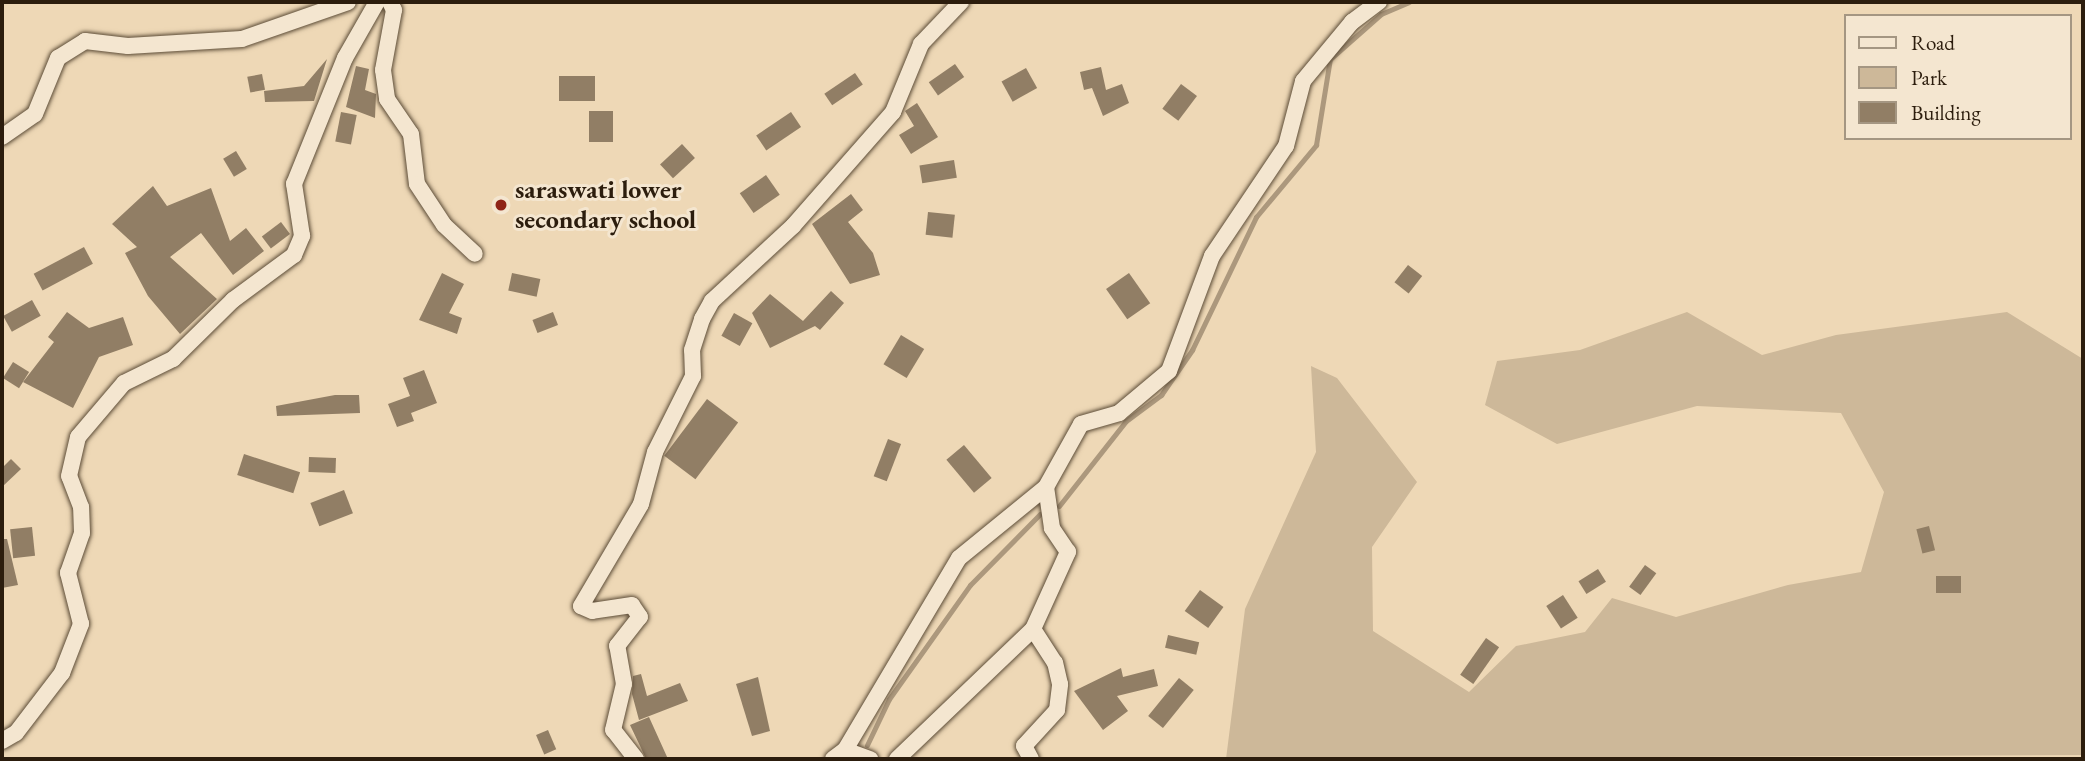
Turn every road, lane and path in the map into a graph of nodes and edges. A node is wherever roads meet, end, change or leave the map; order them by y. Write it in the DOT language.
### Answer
graph roads {
  1 [pos="348,2"];
  2 [pos="377,2"];
  3 [pos="390,2"];
  4 [pos="961,2"];
  5 [pos="1379,2"];
  6 [pos="2,137"];
  7 [pos="475,254"];
  8 [pos="1046,486"];
  9 [pos="1033,629"];
  10 [pos="2,741"];
  11 [pos="839,755"];
  12 [pos="636,759"];
  13 [pos="870,759"];
  14 [pos="897,759"];
  15 [pos="1031,759"];
  1 -- 6 [label="street"];
  2 -- 10 [label="street"];
  3 -- 7 [label="street"];
  4 -- 12 [label="street"];
  5 -- 8 [label="street"];
  8 -- 9 [label="street"];
  8 -- 11 [label="street"];
  9 -- 14 [label="street"];
  9 -- 15 [label="street"];
  11 -- 13 [label="street"];
}
